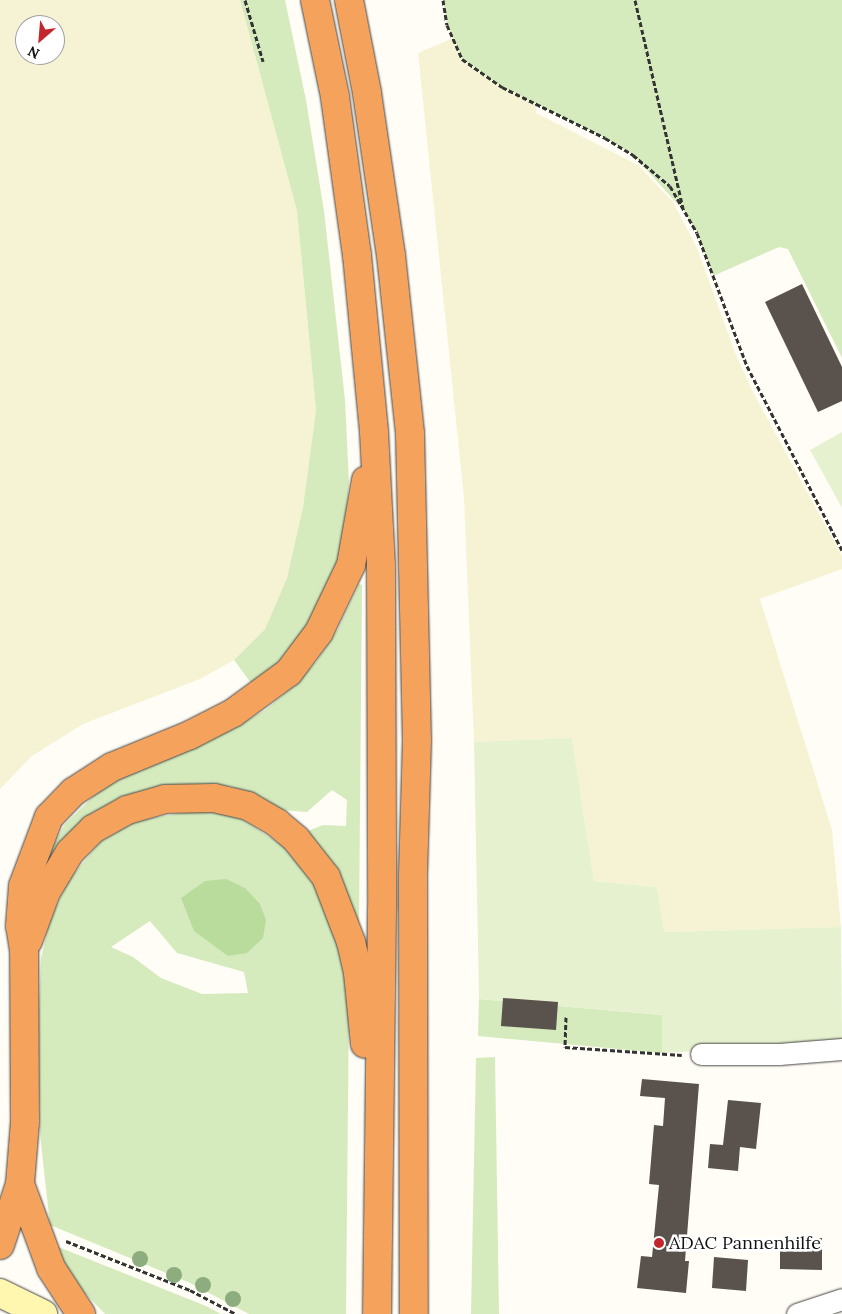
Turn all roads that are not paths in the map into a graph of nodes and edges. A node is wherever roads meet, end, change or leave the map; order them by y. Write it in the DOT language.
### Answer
graph roads {
  1 [pos="315,0"];
  2 [pos="348,0"];
  3 [pos="374,432"];
  4 [pos="24,950"];
  5 [pos="842,1049"];
  6 [pos="701,1054"];
  7 [pos="377,1174"];
  8 [pos="20,1184"];
  9 [pos="0,1245"];
  10 [pos="0,1293"];
  11 [pos="842,1299"];
  12 [pos="43,1314"];
  13 [pos="81,1314"];
  14 [pos="377,1314"];
  15 [pos="414,1314"];
  16 [pos="797,1314"];
  1 -- 3 [label="highway"];
  2 -- 15 [label="highway"];
  3 -- 4 [label="highway"];
  3 -- 7 [label="highway"];
  4 -- 7 [label="highway"];
  4 -- 8 [label="highway"];
  5 -- 6 [label="street"];
  7 -- 14 [label="highway"];
  8 -- 9 [label="highway"];
  8 -- 13 [label="highway"];
  10 -- 12 [label="main road"];
  11 -- 16 [label="street"];
}
